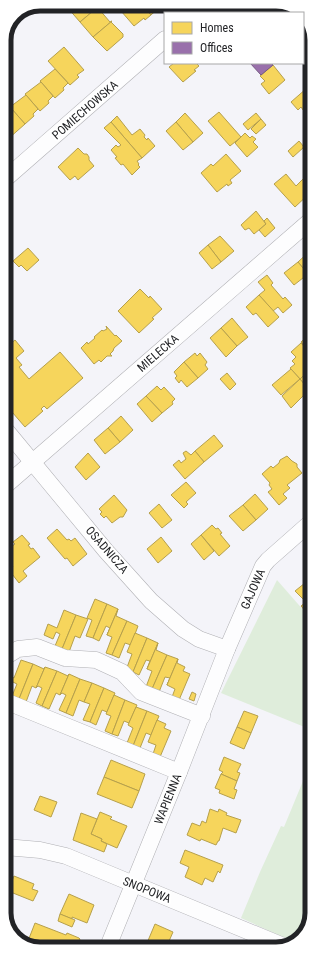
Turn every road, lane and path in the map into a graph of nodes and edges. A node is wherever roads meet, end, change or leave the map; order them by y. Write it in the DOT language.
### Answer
graph roads {
  1 [pos="164,40"];
  2 [pos="11,174"];
  3 [pos="305,225"];
  4 [pos="11,436"];
  5 [pos="33,462"];
  6 [pos="11,481"];
  7 [pos="305,528"];
  8 [pos="227,649"];
  9 [pos="11,653"];
  10 [pos="11,703"];
  11 [pos="202,716"];
  12 [pos="179,772"];
  13 [pos="11,848"];
  14 [pos="133,885"];
  15 [pos="110,942"];
  16 [pos="274,942"];
  1 -- 2 [label="street, POMIECHOWSKA"];
  3 -- 5 [label="street, MIELECKA"];
  4 -- 5 [label="street, OSADNICZA"];
  5 -- 6 [label="street, MIELECKA"];
  5 -- 8 [label="street, OSADNICZA"];
  7 -- 8 [label="street, GAJOWA"];
  8 -- 11 [label="street, WAPIENNA"];
  9 -- 11 [label="street"];
  10 -- 12 [label="street"];
  11 -- 12 [label="street, WAPIENNA"];
  12 -- 14 [label="street, WAPIENNA"];
  13 -- 14 [label="street, SNOPOWA"];
  14 -- 15 [label="street, WAPIENNA"];
  14 -- 16 [label="street, SNOPOWA"];
}
